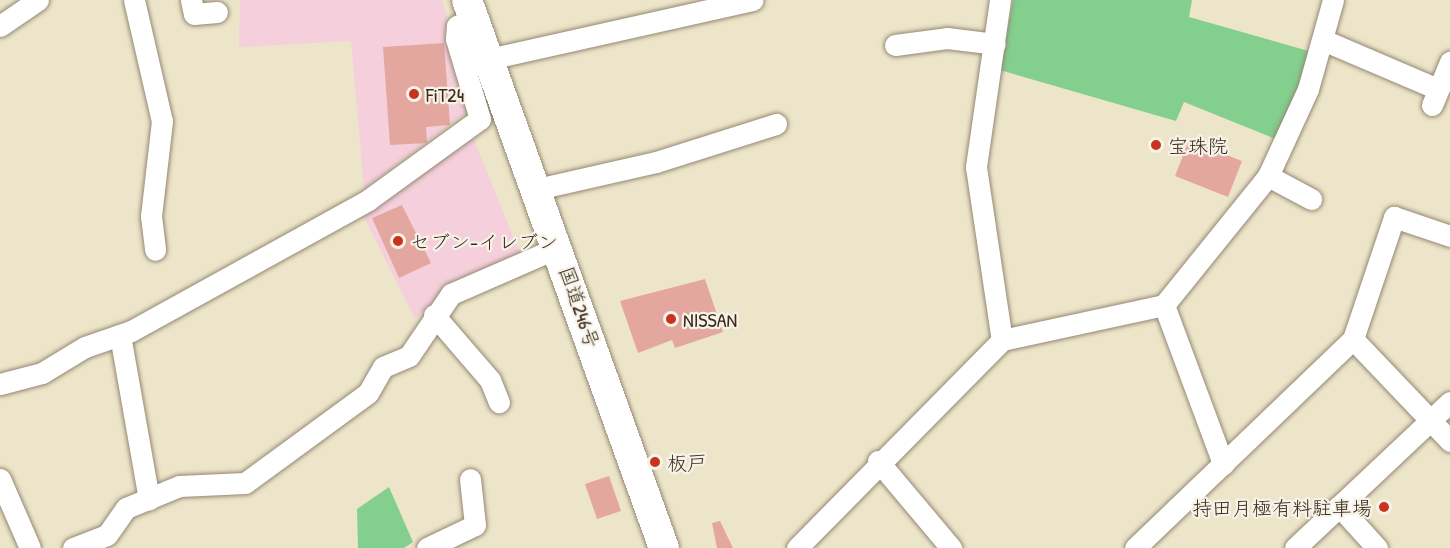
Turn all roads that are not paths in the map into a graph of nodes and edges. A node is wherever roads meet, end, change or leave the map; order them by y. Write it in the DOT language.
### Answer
graph roads {
  1 [pos="39,0"];
  2 [pos="134,0"];
  3 [pos="190,0"];
  4 [pos="752,0"];
  5 [pos="1000,0"];
  6 [pos="1334,0"];
  7 [pos="471,9"];
  8 [pos="217,12"];
  9 [pos="0,26"];
  10 [pos="1323,40"];
  11 [pos="996,44"];
  12 [pos="895,45"];
  13 [pos="489,59"];
  14 [pos="1450,62"];
  15 [pos="776,124"];
  16 [pos="1268,176"];
  17 [pos="537,189"];
  18 [pos="1311,199"];
  19 [pos="1450,236"];
  20 [pos="559,248"];
  21 [pos="155,250"];
  22 [pos="1164,305"];
  23 [pos="434,315"];
  24 [pos="120,335"];
  25 [pos="1353,339"];
  26 [pos="1002,340"];
  27 [pos="0,384"];
  28 [pos="500,402"];
  29 [pos="1450,402"];
  30 [pos="1430,421"];
  31 [pos="1450,441"];
  32 [pos="878,461"];
  33 [pos="1223,464"];
  34 [pos="470,479"];
  35 [pos="0,480"];
  36 [pos="149,499"];
  37 [pos="1339,506"];
  38 [pos="30,548"];
  39 [pos="73,548"];
  40 [pos="427,548"];
  41 [pos="664,548"];
  42 [pos="797,548"];
  43 [pos="951,548"];
  44 [pos="1135,548"];
  45 [pos="1296,548"];
  46 [pos="1377,548"];
  1 -- 9 [label="street"];
  2 -- 21 [label="street"];
  3 -- 8 [label="street"];
  4 -- 13 [label="street"];
  5 -- 11 [label="street"];
  6 -- 10 [label="street"];
  7 -- 13 [label="highway, 国道246号"];
  7 -- 24 [label="street"];
  10 -- 14 [label="street"];
  10 -- 16 [label="street"];
  11 -- 12 [label="street"];
  11 -- 26 [label="street"];
  13 -- 17 [label="highway, 国道246号"];
  15 -- 17 [label="street"];
  16 -- 18 [label="street"];
  16 -- 22 [label="street"];
  17 -- 20 [label="highway, 国道246号"];
  19 -- 25 [label="street"];
  20 -- 23 [label="street"];
  20 -- 41 [label="highway, 国道246号"];
  22 -- 26 [label="street"];
  22 -- 33 [label="street"];
  23 -- 28 [label="street"];
  23 -- 36 [label="street"];
  24 -- 27 [label="street"];
  24 -- 36 [label="street"];
  25 -- 30 [label="street"];
  25 -- 33 [label="street"];
  26 -- 32 [label="street"];
  29 -- 30 [label="street"];
  30 -- 31 [label="street"];
  30 -- 37 [label="street"];
  32 -- 42 [label="street"];
  32 -- 43 [label="street"];
  33 -- 44 [label="street"];
  34 -- 40 [label="street"];
  35 -- 38 [label="street"];
  36 -- 39 [label="street"];
  37 -- 45 [label="street"];
  37 -- 46 [label="street"];
}
